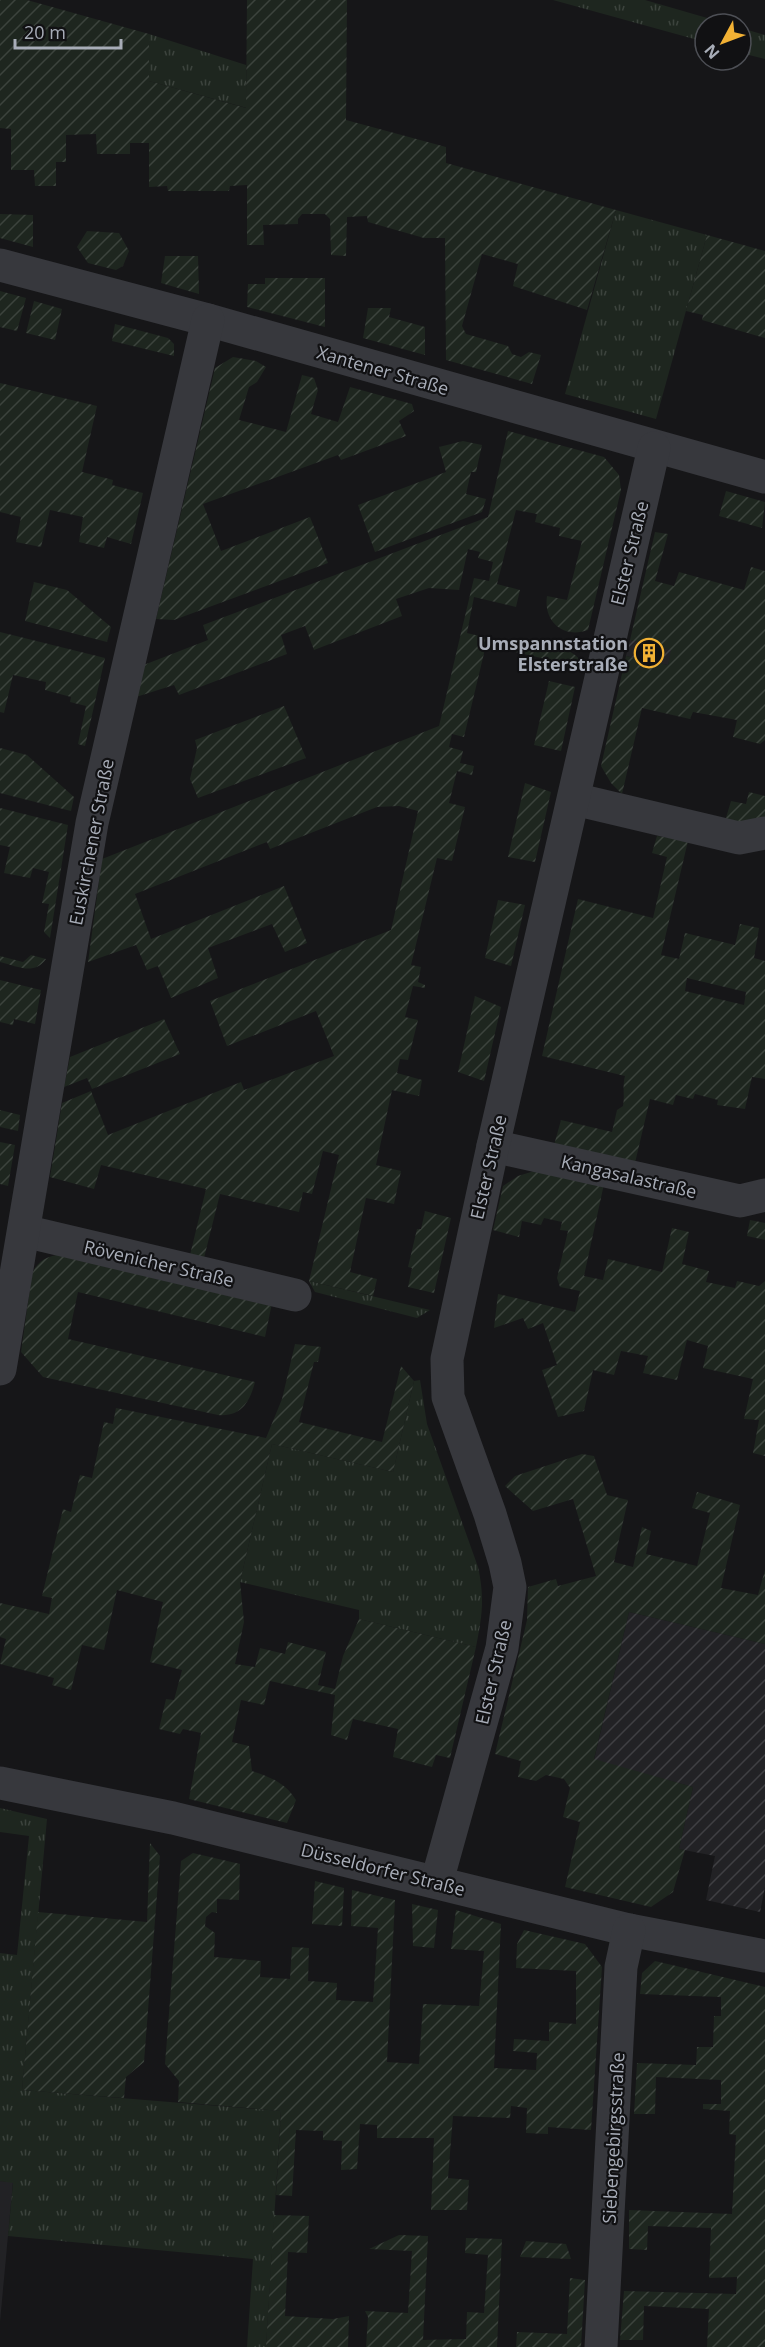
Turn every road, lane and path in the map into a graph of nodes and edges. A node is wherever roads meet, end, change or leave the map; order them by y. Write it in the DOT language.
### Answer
graph roads {
  1 [pos="0,265"];
  2 [pos="208,320"];
  3 [pos="654,448"];
  4 [pos="765,477"];
  5 [pos="574,799"];
  6 [pos="765,833"];
  7 [pos="493,1146"];
  8 [pos="765,1195"];
  9 [pos="24,1231"];
  10 [pos="295,1295"];
  11 [pos="0,1369"];
  12 [pos="0,1783"];
  13 [pos="437,1881"];
  14 [pos="629,1930"];
  15 [pos="765,1956"];
  16 [pos="601,2347"];
  1 -- 2 [label="street, Xantener Straße"];
  2 -- 3 [label="street, Xantener Straße"];
  2 -- 9 [label="street, Euskirchener Straße"];
  3 -- 4 [label="street, Xantener Straße"];
  3 -- 5 [label="street, Elster Straße"];
  5 -- 6 [label="street"];
  5 -- 7 [label="street, Elster Straße"];
  7 -- 8 [label="street, Kangasalastraße"];
  7 -- 13 [label="street, Elster Straße"];
  9 -- 10 [label="street, Rövenicher Straße"];
  9 -- 11 [label="street, Euskirchener Straße"];
  12 -- 13 [label="street, Düsseldorfer Straße"];
  13 -- 14 [label="street, Düsseldorfer Straße"];
  14 -- 15 [label="street, Düsseldorfer Straße"];
  14 -- 16 [label="street, Siebengebirgsstraße"];
}
